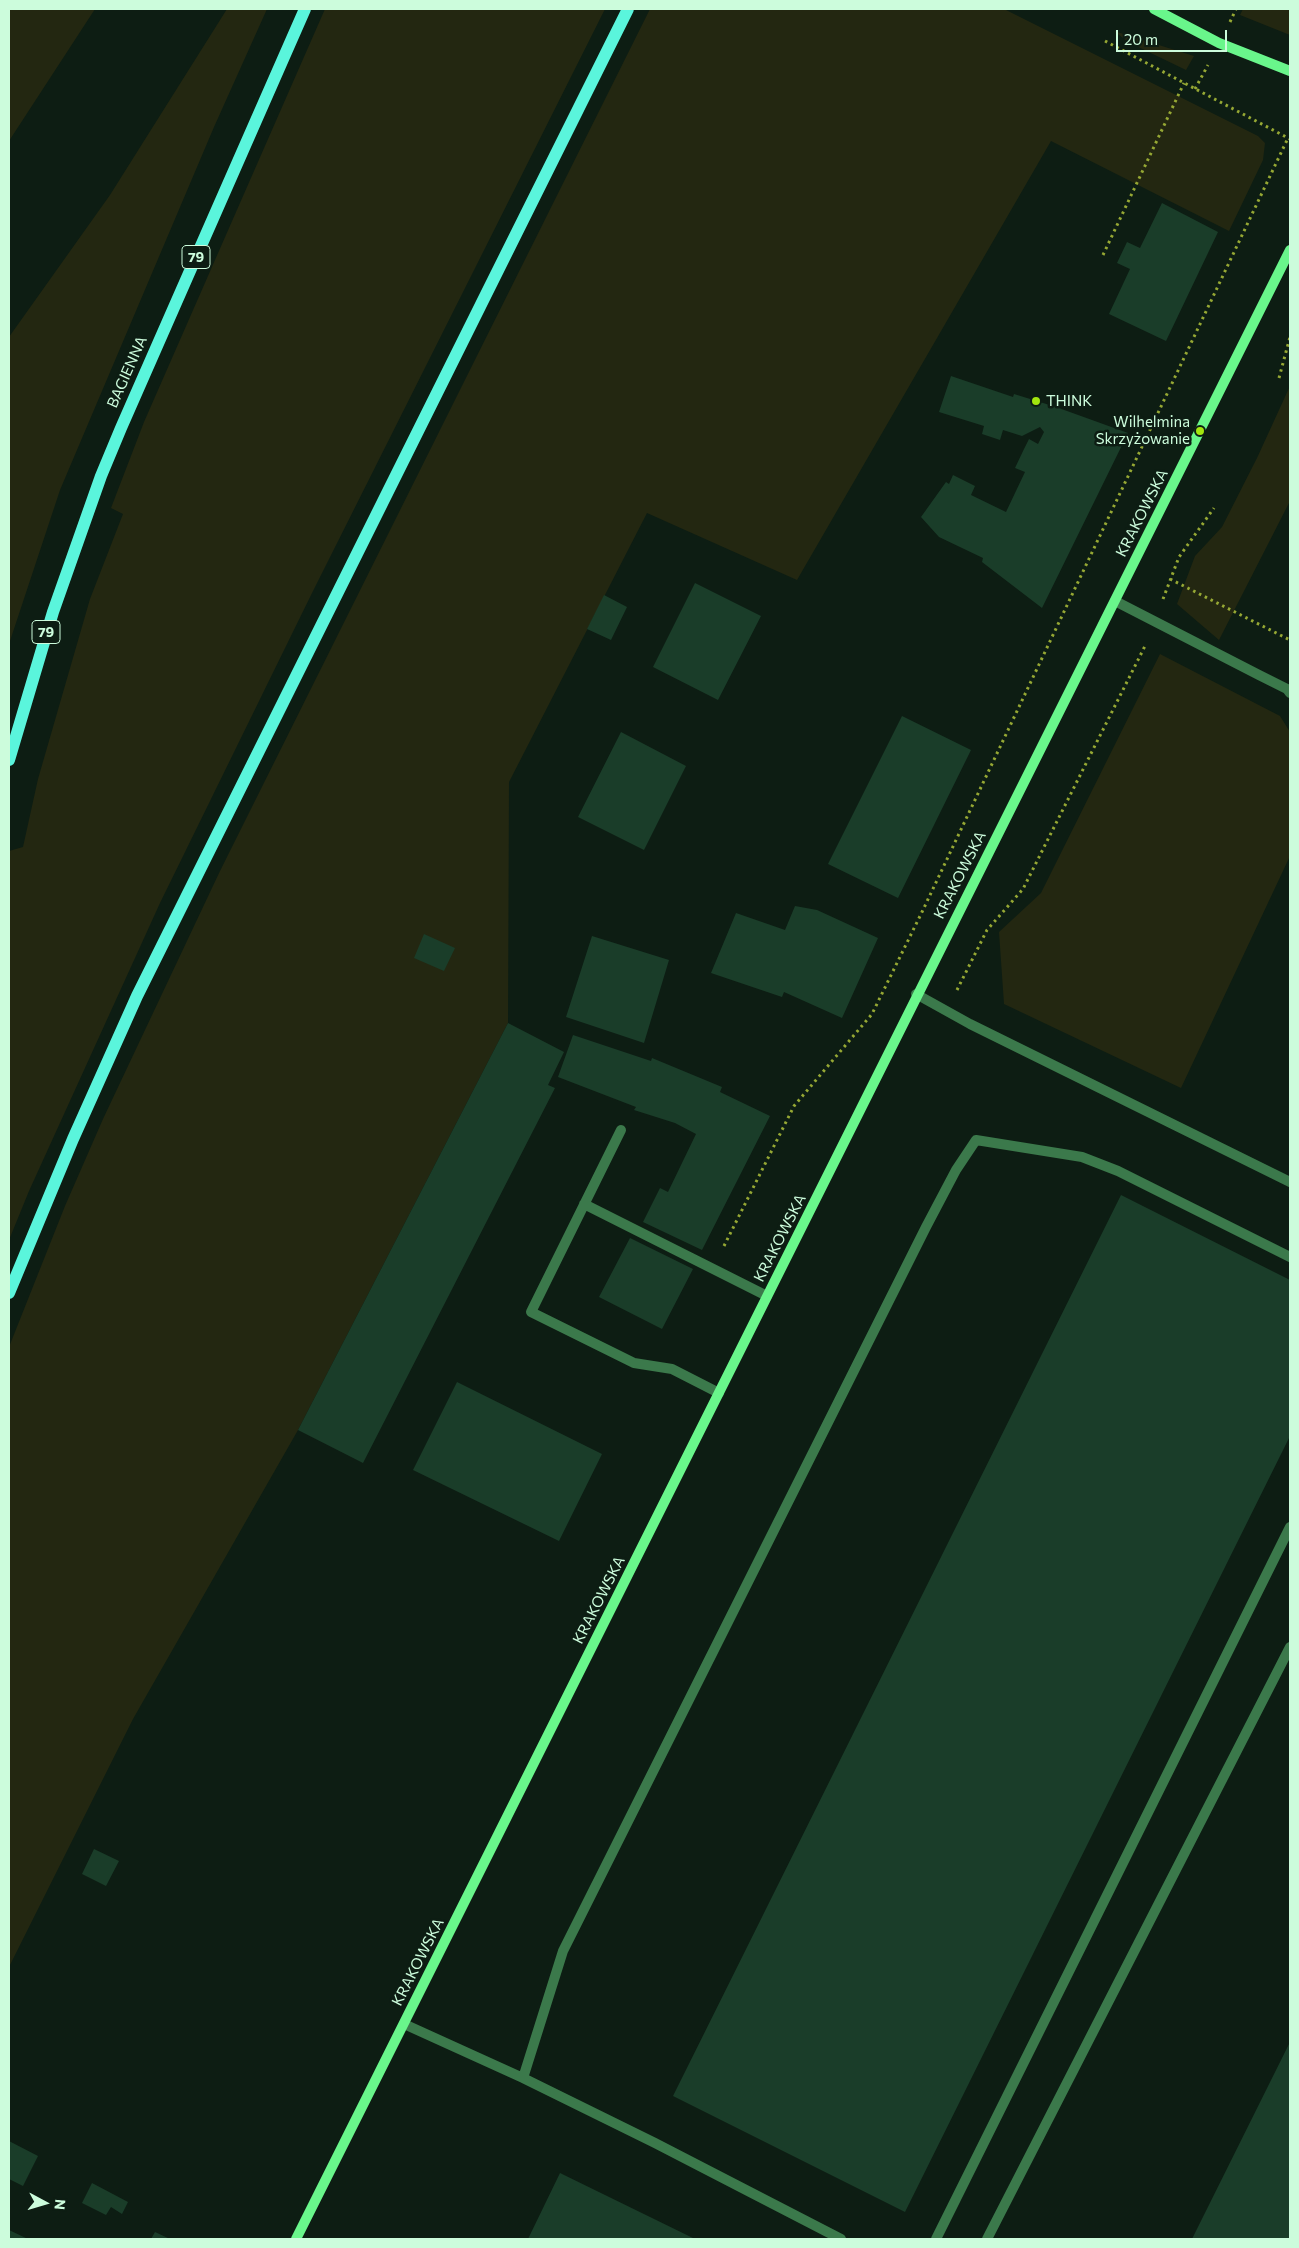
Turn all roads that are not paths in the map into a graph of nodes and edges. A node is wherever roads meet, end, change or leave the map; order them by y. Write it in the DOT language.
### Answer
graph roads {
  1 [pos="305,9"];
  2 [pos="628,9"];
  3 [pos="1154,9"];
  4 [pos="1290,71"];
  5 [pos="1290,250"];
  6 [pos="1115,601"];
  7 [pos="1290,693"];
  8 [pos="9,760"];
  9 [pos="916,994"];
  10 [pos="621,1130"];
  11 [pos="1290,1182"];
  12 [pos="584,1204"];
  13 [pos="1290,1257"];
  14 [pos="9,1293"];
  15 [pos="768,1296"];
  16 [pos="719,1393"];
  17 [pos="1290,1528"];
  18 [pos="1290,1647"];
  19 [pos="404,2024"];
  20 [pos="523,2078"];
  21 [pos="296,2239"];
  22 [pos="841,2239"];
  23 [pos="936,2239"];
  24 [pos="987,2239"];
  1 -- 8 [label="main road, BAGIENNA / 79"];
  2 -- 14 [label="main road"];
  3 -- 4 [label="street"];
  5 -- 6 [label="street, KRAKOWSKA"];
  6 -- 7 [label="lane"];
  6 -- 9 [label="street, KRAKOWSKA"];
  9 -- 11 [label="lane"];
  9 -- 15 [label="street, KRAKOWSKA"];
  10 -- 12 [label="lane"];
  12 -- 15 [label="lane"];
  12 -- 16 [label="lane"];
  13 -- 20 [label="lane"];
  15 -- 16 [label="street, KRAKOWSKA"];
  16 -- 19 [label="street, KRAKOWSKA"];
  17 -- 23 [label="lane"];
  18 -- 24 [label="lane"];
  19 -- 20 [label="lane"];
  19 -- 21 [label="street, KRAKOWSKA"];
  20 -- 22 [label="lane"];
}
